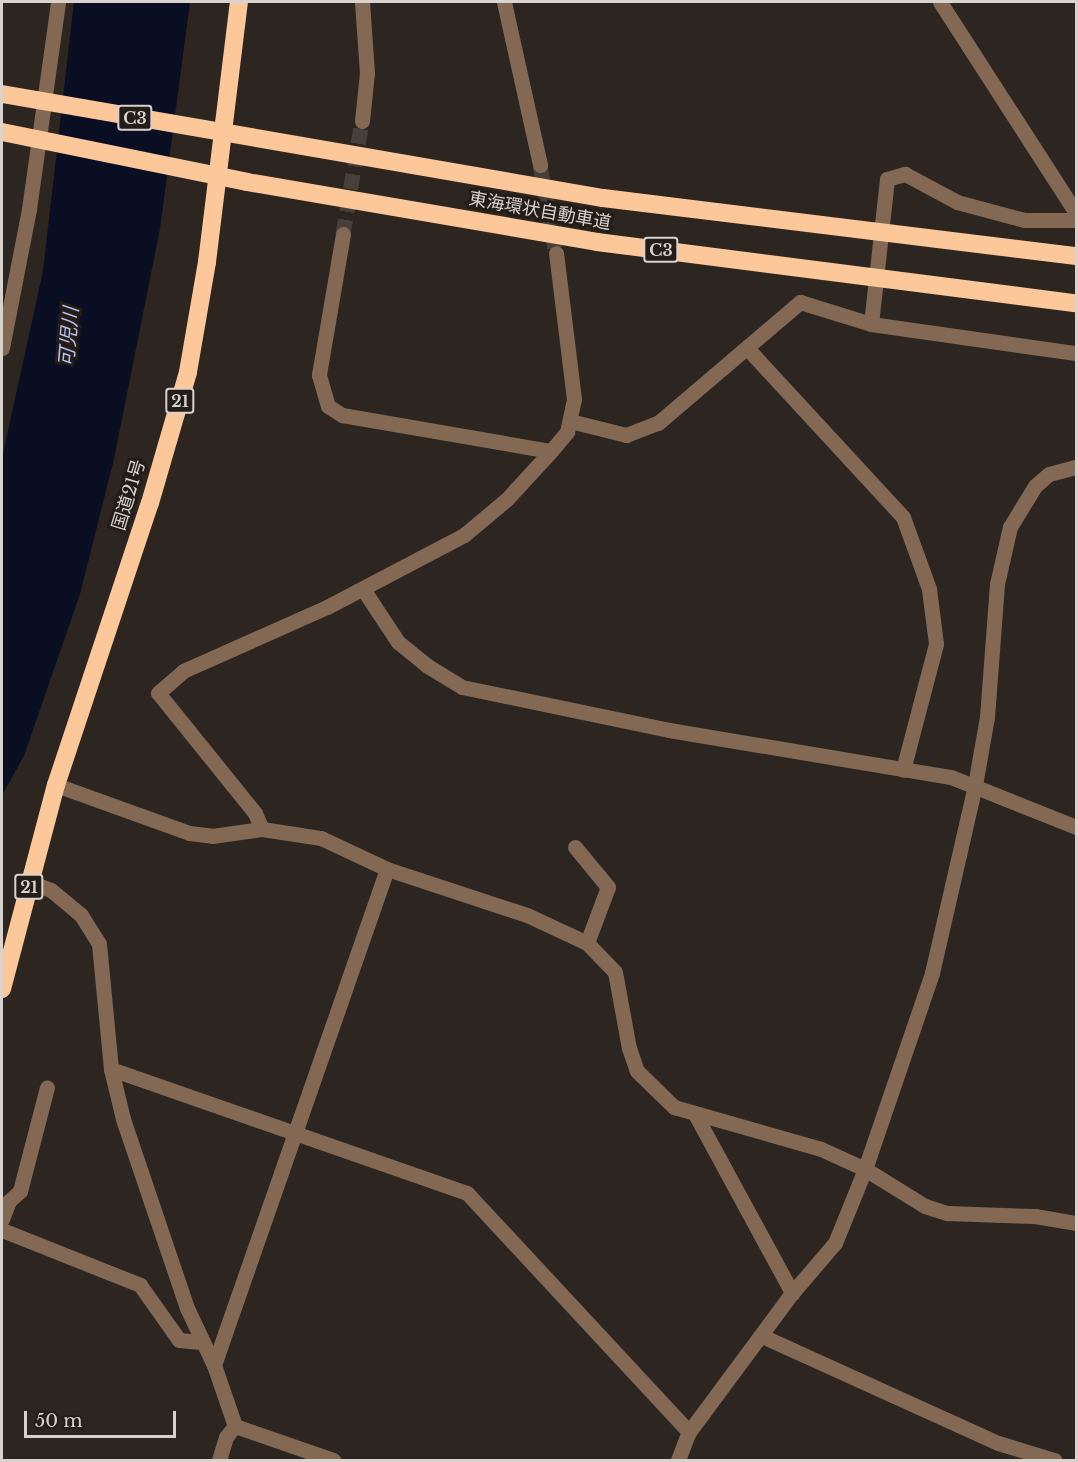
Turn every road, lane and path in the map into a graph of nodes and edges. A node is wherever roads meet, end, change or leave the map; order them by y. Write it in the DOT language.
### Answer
graph roads {
  1 [pos="58,2"];
  2 [pos="238,2"];
  3 [pos="362,2"];
  4 [pos="504,2"];
  5 [pos="940,2"];
  6 [pos="9,96"];
  7 [pos="362,121"];
  8 [pos="10,133"];
  9 [pos="540,165"];
  10 [pos="1077,213"];
  11 [pos="1077,220"];
  12 [pos="344,234"];
  13 [pos="556,254"];
  14 [pos="1077,256"];
  15 [pos="1077,303"];
  16 [pos="871,324"];
  17 [pos="2,348"];
  18 [pos="747,348"];
  19 [pos="1077,353"];
  20 [pos="570,421"];
  21 [pos="551,451"];
  22 [pos="1077,467"];
  23 [pos="363,590"];
  24 [pos="903,770"];
  25 [pos="56,785"];
  26 [pos="975,785"];
  27 [pos="1077,827"];
  28 [pos="262,829"];
  29 [pos="575,847"];
  30 [pos="387,869"];
  31 [pos="30,882"];
  32 [pos="587,943"];
  33 [pos="2,989"];
  34 [pos="111,1069"];
  35 [pos="47,1087"];
  36 [pos="695,1114"];
  37 [pos="298,1131"];
  38 [pos="865,1169"];
  39 [pos="2,1219"];
  40 [pos="1077,1223"];
  41 [pos="2,1230"];
  42 [pos="792,1293"];
  43 [pos="762,1336"];
  44 [pos="201,1342"];
  45 [pos="214,1365"];
  46 [pos="235,1426"];
  47 [pos="689,1432"];
  48 [pos="219,1461"];
  49 [pos="333,1461"];
  50 [pos="678,1461"];
  51 [pos="1054,1461"];
  1 -- 17 [label="street"];
  2 -- 25 [label="highway, 国道21号 / 21"];
  3 -- 7 [label="street"];
  4 -- 9 [label="street"];
  5 -- 10 [label="street"];
  6 -- 14 [label="highway, 東海環状自動車道 / C3"];
  8 -- 15 [label="highway, 東海環状自動車道 / C3"];
  11 -- 16 [label="street"];
  12 -- 21 [label="street"];
  13 -- 20 [label="street"];
  16 -- 18 [label="street"];
  16 -- 19 [label="street"];
  18 -- 20 [label="street"];
  18 -- 24 [label="street"];
  20 -- 21 [label="street"];
  21 -- 23 [label="street"];
  22 -- 26 [label="street"];
  23 -- 24 [label="street"];
  23 -- 28 [label="street"];
  24 -- 26 [label="street"];
  25 -- 28 [label="street"];
  25 -- 31 [label="highway, 国道21号 / 21"];
  26 -- 27 [label="street"];
  26 -- 38 [label="street"];
  28 -- 30 [label="street"];
  29 -- 32 [label="street"];
  30 -- 32 [label="street"];
  30 -- 37 [label="street"];
  31 -- 33 [label="highway, 国道21号 / 21"];
  31 -- 34 [label="street"];
  32 -- 36 [label="street"];
  34 -- 37 [label="street"];
  34 -- 44 [label="street"];
  35 -- 39 [label="street"];
  36 -- 38 [label="street"];
  36 -- 42 [label="street"];
  37 -- 45 [label="street"];
  37 -- 47 [label="street"];
  38 -- 40 [label="street"];
  38 -- 42 [label="street"];
  41 -- 44 [label="street"];
  42 -- 43 [label="street"];
  43 -- 47 [label="street"];
  43 -- 51 [label="street"];
  44 -- 45 [label="street"];
  45 -- 46 [label="street"];
  46 -- 48 [label="street"];
  46 -- 49 [label="street"];
  47 -- 50 [label="street"];
}
